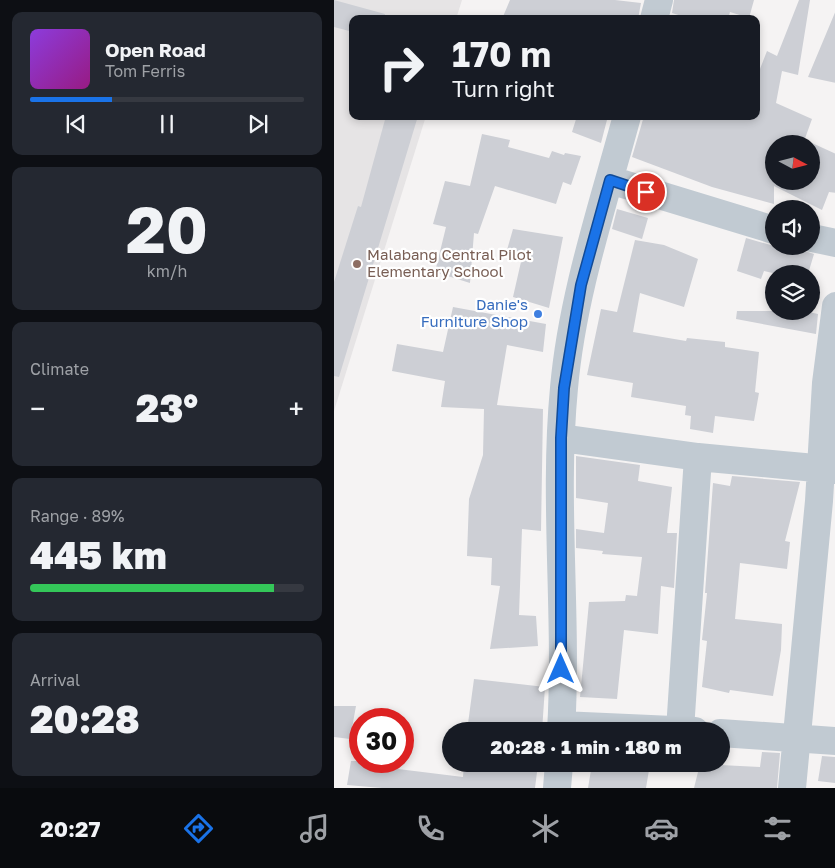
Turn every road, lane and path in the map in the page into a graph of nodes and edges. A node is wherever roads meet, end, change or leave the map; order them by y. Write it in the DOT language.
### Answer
graph roads {
  1 [pos="659,0"];
  2 [pos="655,15"];
  3 [pos="626,120"];
  4 [pos="610,180"];
  5 [pos="765,227"];
  6 [pos="820,240"];
  7 [pos="835,244"];
  8 [pos="835,306"];
  9 [pos="561,438"];
  10 [pos="698,457"];
  11 [pos="828,469"];
  12 [pos="561,722"];
  13 [pos="688,722"];
  14 [pos="730,734"];
  15 [pos="798,739"];
  16 [pos="835,741"];
  17 [pos="558,772"];
  18 [pos="557,788"];
  19 [pos="792,788"];
  1 -- 2 [label="street"];
  3 -- 4 [label="street"];
  4 -- 5 [label="street"];
  4 -- 9 [label="street"];
  6 -- 7 [label="street"];
  8 -- 11 [label="street"];
  9 -- 10 [label="street"];
  9 -- 12 [label="street"];
  10 -- 11 [label="street"];
  10 -- 13 [label="street"];
  11 -- 15 [label="street"];
  14 -- 15 [label="street"];
  15 -- 16 [label="street"];
  15 -- 19 [label="street"];
  17 -- 18 [label="street"];
}
